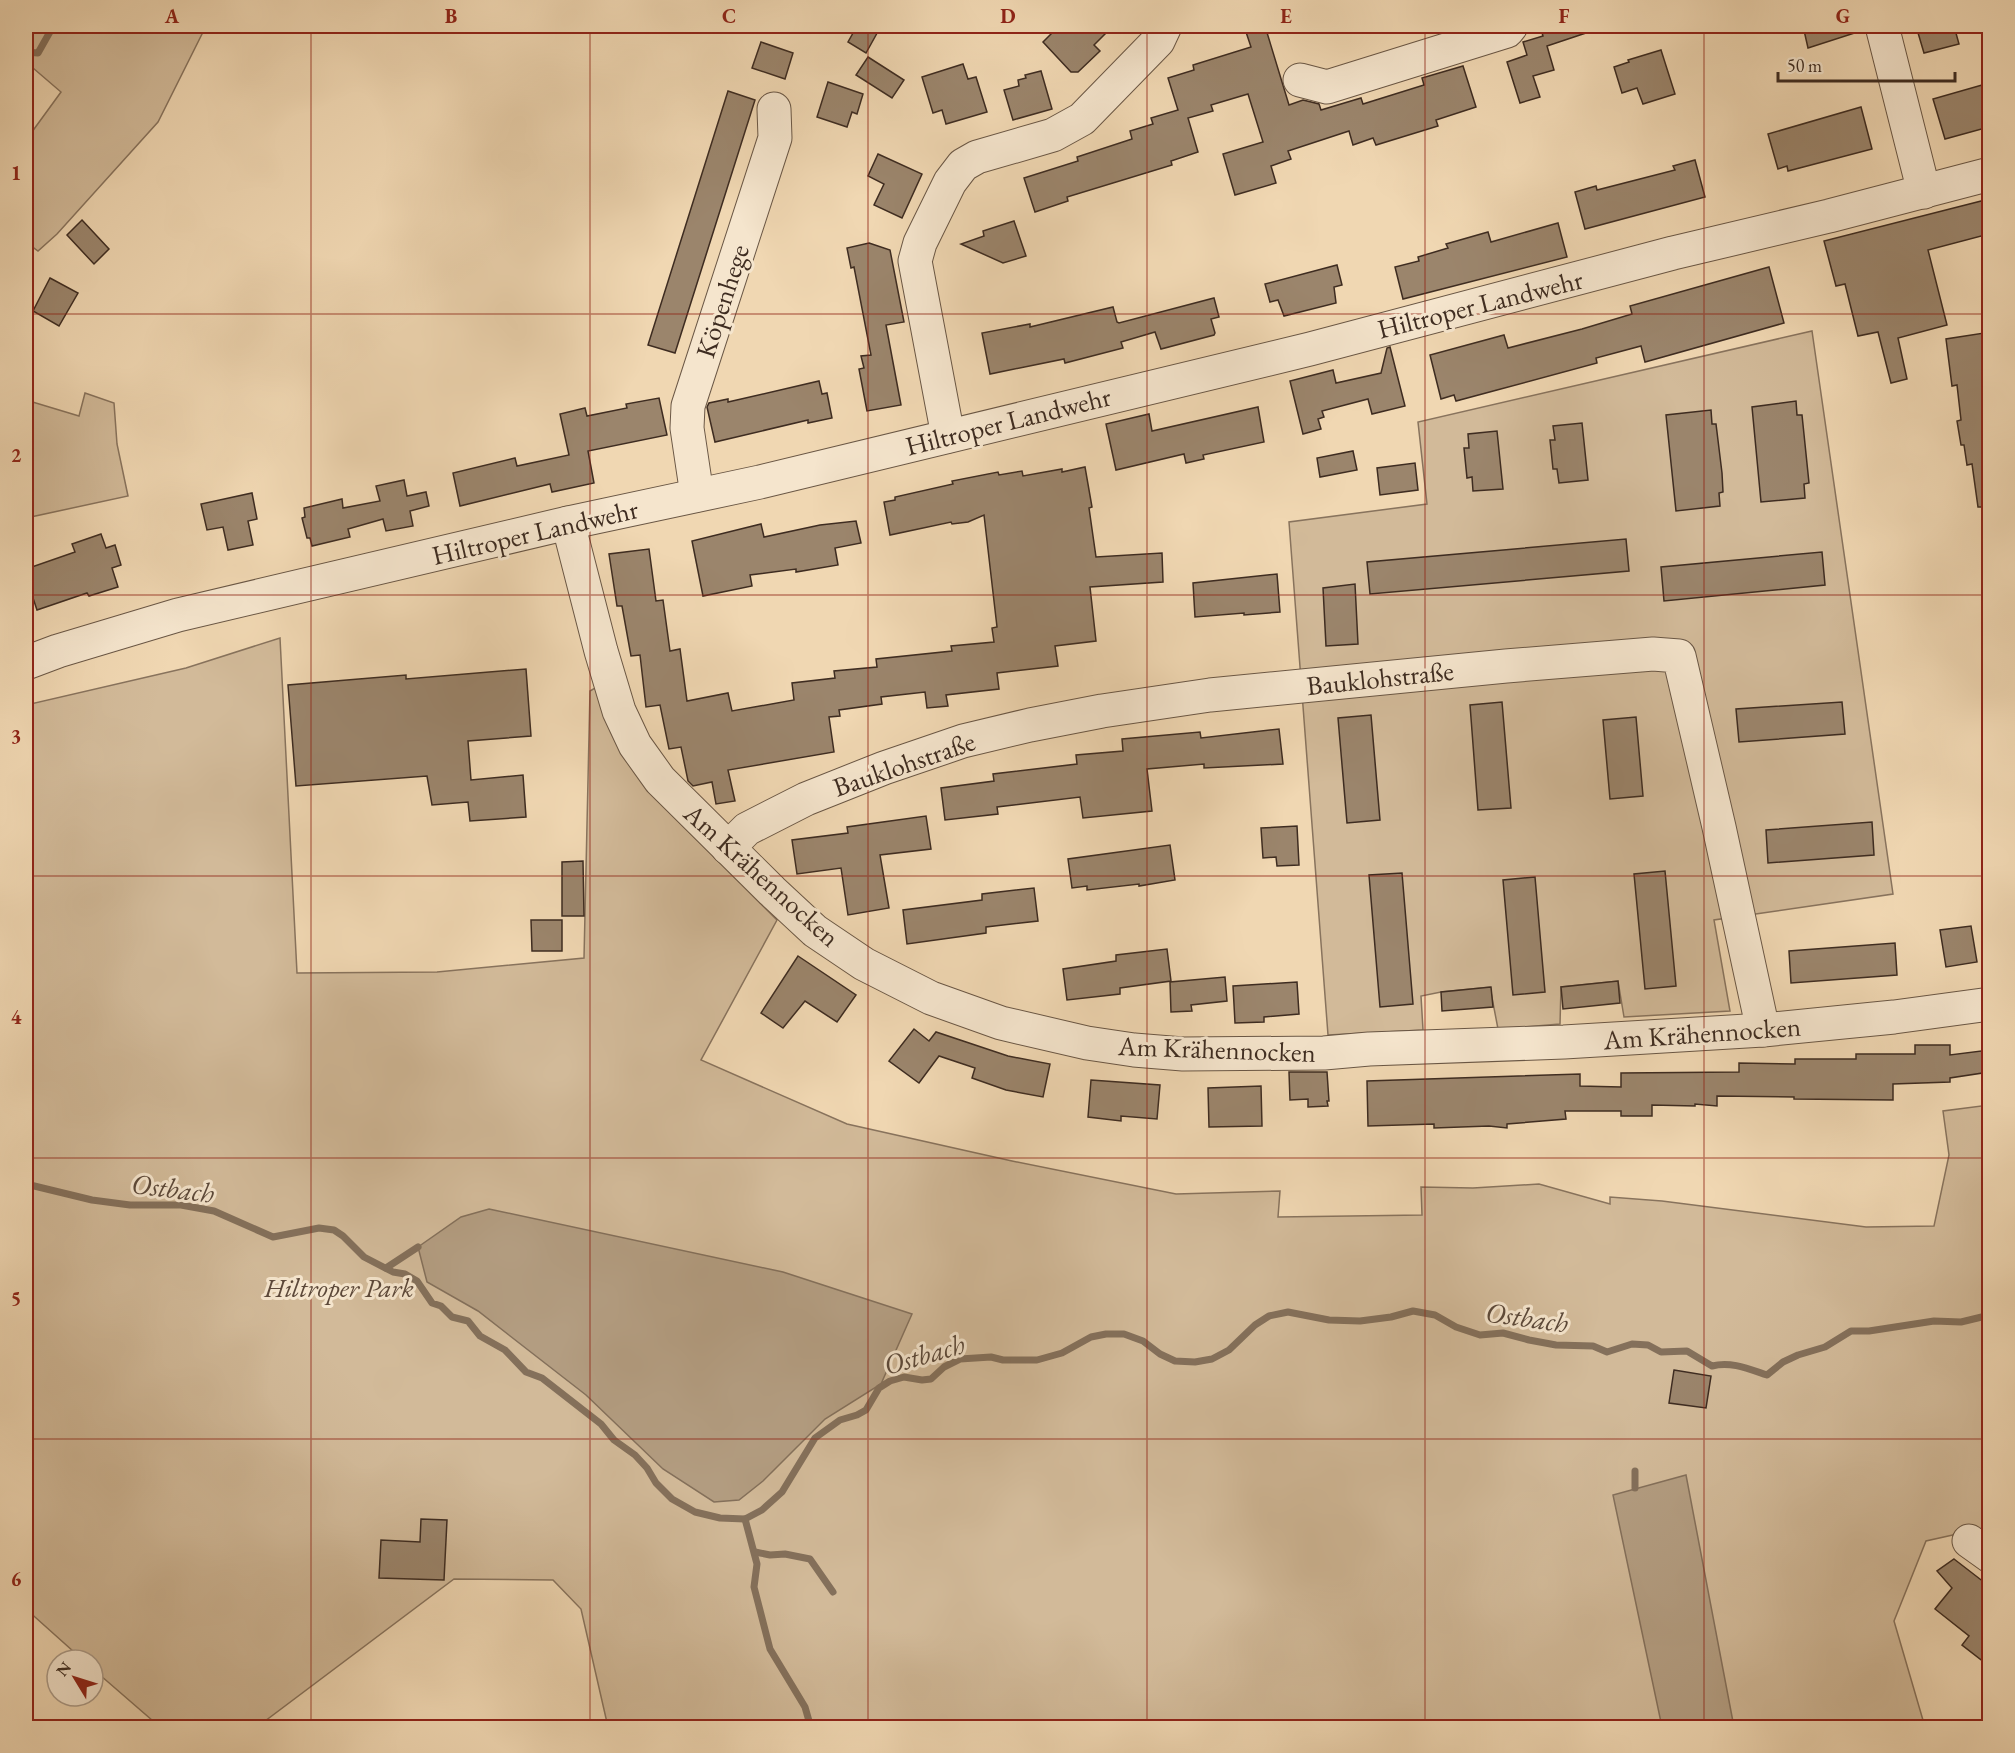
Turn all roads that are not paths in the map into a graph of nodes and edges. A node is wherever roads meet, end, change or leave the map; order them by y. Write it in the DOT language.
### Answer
graph roads {
  1 [pos="1165,26"];
  2 [pos="1511,26"];
  3 [pos="1882,26"];
  4 [pos="1299,80"];
  5 [pos="774,109"];
  6 [pos="1989,174"];
  7 [pos="1924,192"];
  8 [pos="948,436"];
  9 [pos="697,495"];
  10 [pos="568,524"];
  11 [pos="26,663"];
  12 [pos="728,848"];
  13 [pos="1989,1004"];
  14 [pos="1763,1030"];
  1 -- 8 [label="street"];
  2 -- 4 [label="street"];
  3 -- 7 [label="street"];
  5 -- 9 [label="street, Köpenhege"];
  6 -- 7 [label="street, Hiltroper Landwehr"];
  7 -- 8 [label="street, Hiltroper Landwehr"];
  8 -- 9 [label="street, Hiltroper Landwehr"];
  9 -- 10 [label="street, Hiltroper Landwehr"];
  10 -- 11 [label="street, Hiltroper Landwehr"];
  10 -- 12 [label="street, Am Krähennocken"];
  12 -- 14 [label="street, Am Krähennocken"];
  12 -- 14 [label="street, Bauklohstraße"];
  13 -- 14 [label="street, Am Krähennocken"];
}
